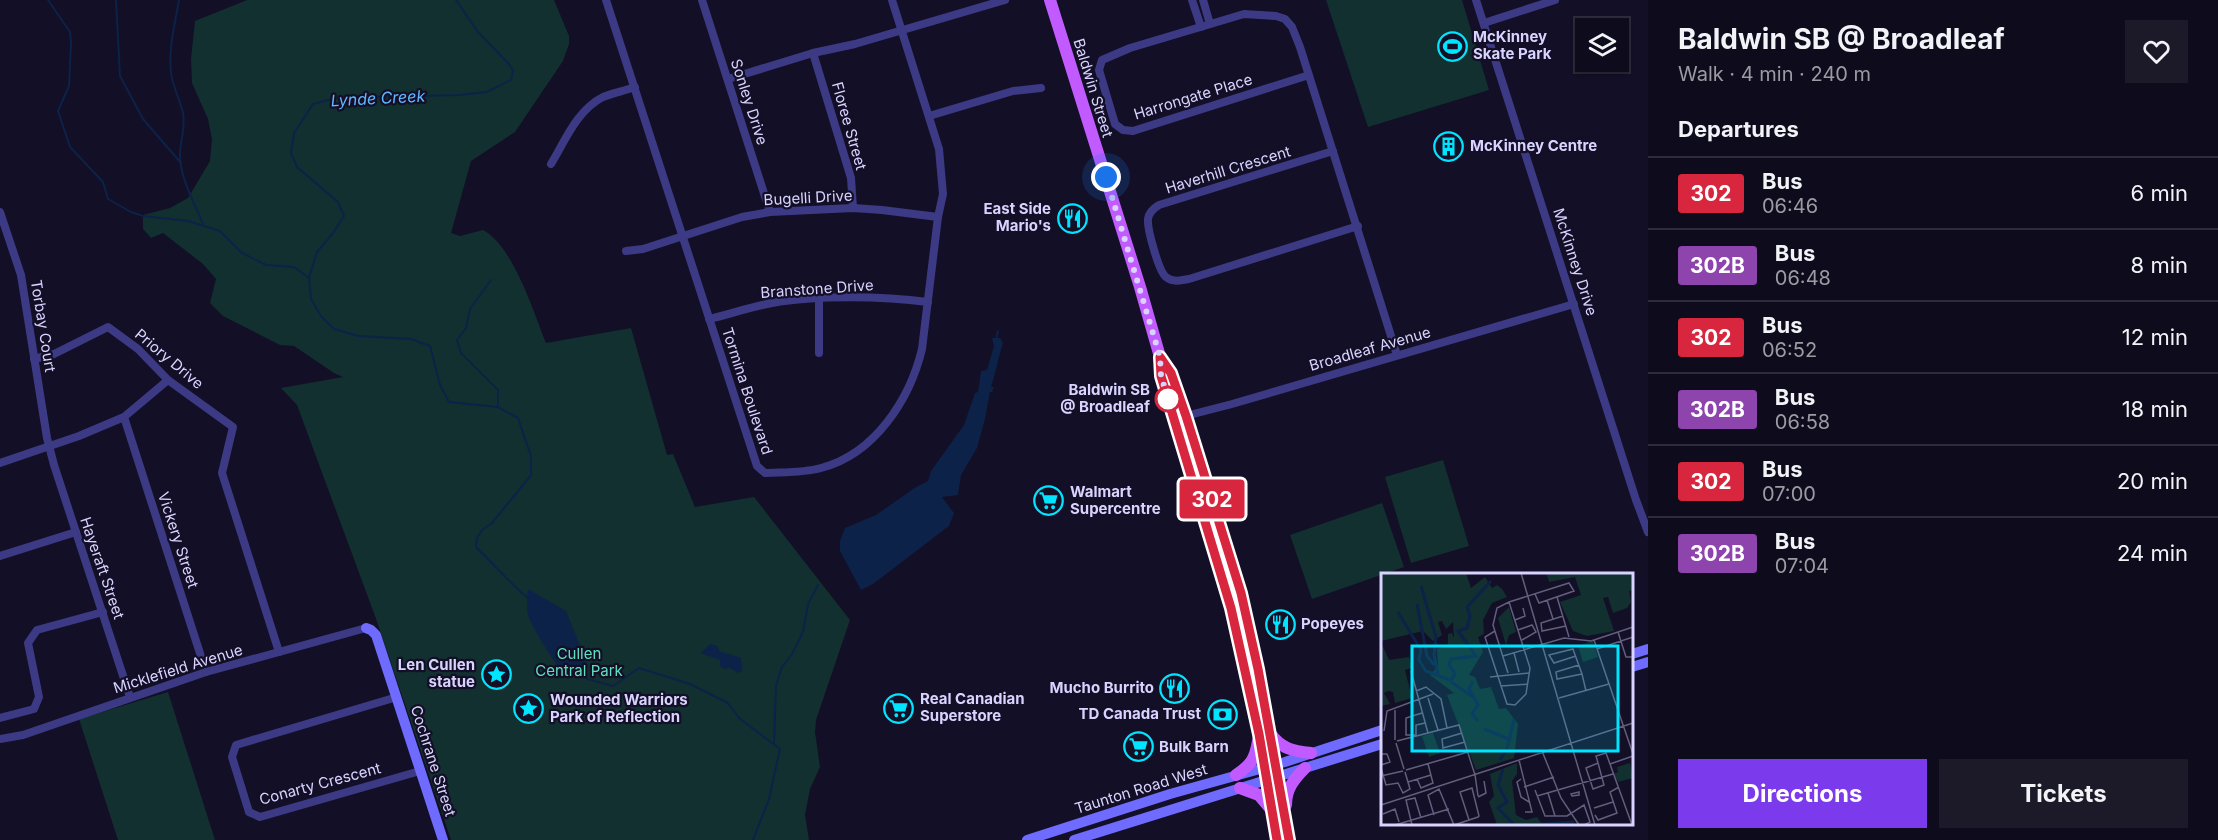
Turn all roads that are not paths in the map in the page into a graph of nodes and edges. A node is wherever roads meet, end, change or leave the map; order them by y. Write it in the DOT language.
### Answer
graph roads {
  1 [pos="606,0"];
  2 [pos="702,0"];
  3 [pos="892,0"];
  4 [pos="1005,0"];
  5 [pos="1050,0"];
  6 [pos="1192,0"];
  7 [pos="1203,0"];
  8 [pos="1476,0"];
  9 [pos="1555,0"];
  10 [pos="1484,23"];
  11 [pos="1210,24"];
  12 [pos="1201,27"];
  13 [pos="901,30"];
  14 [pos="813,52"];
  15 [pos="1309,75"];
  16 [pos="728,80"];
  17 [pos="634,87"];
  18 [pos="1041,88"];
  19 [pos="929,116"];
  20 [pos="1333,151"];
  21 [pos="551,164"];
  22 [pos="853,208"];
  23 [pos="0,212"];
  24 [pos="770,212"];
  25 [pos="938,217"];
  26 [pos="1358,226"];
  27 [pos="682,236"];
  28 [pos="626,251"];
  29 [pos="819,299"];
  30 [pos="928,302"];
  31 [pos="1574,304"];
  32 [pos="709,320"];
  33 [pos="819,353"];
  34 [pos="1396,355"];
  35 [pos="34,359"];
  36 [pos="168,380"];
  37 [pos="124,417"];
  38 [pos="1180,417"];
  39 [pos="49,446"];
  40 [pos="0,463"];
  41 [pos="76,532"];
  42 [pos="1648,532"];
  43 [pos="0,556"];
  44 [pos="103,612"];
  45 [pos="366,628"];
  46 [pos="1648,650"];
  47 [pos="279,652"];
  48 [pos="1633,654"];
  49 [pos="1648,662"];
  50 [pos="1633,667"];
  51 [pos="207,672"];
  52 [pos="130,697"];
  53 [pos="397,697"];
  54 [pos="0,718"];
  55 [pos="1381,731"];
  56 [pos="1264,733"];
  57 [pos="0,739"];
  58 [pos="1381,745"];
  59 [pos="1311,753"];
  60 [pos="1305,768"];
  61 [pos="420,771"];
  62 [pos="1271,772"];
  63 [pos="1236,775"];
  64 [pos="1240,788"];
  65 [pos="1272,810"];
  66 [pos="1042,838"];
  67 [pos="1284,838"];
  68 [pos="443,840"];
  69 [pos="1027,840"];
  70 [pos="1074,840"];
  1 -- 17 [label="street, Tormina Boulevard"];
  2 -- 16 [label="street, Sonley Drive"];
  3 -- 13 [label="street, Tormina Boulevard"];
  4 -- 13 [label="street"];
  5 -- 38 [label="main road, Baldwin Street"];
  6 -- 12 [label="street"];
  7 -- 11 [label="street"];
  8 -- 10 [label="street, McKinney Drive"];
  9 -- 10 [label="street"];
  10 -- 31 [label="street, McKinney Drive"];
  11 -- 12 [label="street, Harrongate Place"];
  11 -- 15 [label="street, Harrongate Place"];
  12 -- 15 [label="street, Harrongate Place"];
  13 -- 14 [label="street"];
  13 -- 19 [label="street, Tormina Boulevard"];
  14 -- 16 [label="street"];
  14 -- 22 [label="street, Floree Street"];
  15 -- 20 [label="street, Harrongate Place"];
  16 -- 24 [label="street, Sonley Drive"];
  17 -- 21 [label="street"];
  17 -- 27 [label="street, Tormina Boulevard"];
  18 -- 19 [label="street"];
  19 -- 25 [label="street, Tormina Boulevard"];
  20 -- 26 [label="street, Harrongate Place"];
  20 -- 26 [label="street, Haverhill Crescent"];
  22 -- 24 [label="street, Bugelli Drive"];
  22 -- 25 [label="street, Bugelli Drive"];
  23 -- 35 [label="street, Torbay Court"];
  24 -- 27 [label="street, Bugelli Drive"];
  25 -- 30 [label="street, Tormina Boulevard"];
  26 -- 34 [label="street, Harrongate Place"];
  27 -- 28 [label="street, Bugelli Drive"];
  27 -- 32 [label="street, Tormina Boulevard"];
  29 -- 30 [label="street, Branstone Drive"];
  29 -- 32 [label="street, Branstone Drive"];
  29 -- 33 [label="street"];
  30 -- 32 [label="street, Tormina Boulevard"];
  31 -- 34 [label="street, Broadleaf Avenue"];
  31 -- 42 [label="street, McKinney Drive"];
  34 -- 38 [label="street, Broadleaf Avenue"];
  35 -- 36 [label="street, Priory Drive"];
  35 -- 39 [label="street, Torbay Court"];
  36 -- 37 [label="street"];
  36 -- 47 [label="street, Priory Drive"];
  37 -- 39 [label="street"];
  37 -- 51 [label="street, Vickery Street"];
  38 -- 56 [label="main road, Baldwin Street"];
  39 -- 40 [label="street"];
  39 -- 41 [label="street, Hayeraft Street"];
  41 -- 43 [label="street"];
  41 -- 44 [label="street, Hayeraft Street"];
  44 -- 52 [label="street, Hayeraft Street"];
  44 -- 54 [label="street"];
  45 -- 47 [label="street, Micklefield Avenue"];
  45 -- 53 [label="main road, Cochrane Street"];
  46 -- 48 [label="main road"];
  47 -- 51 [label="street, Micklefield Avenue"];
  49 -- 50 [label="main road"];
  51 -- 52 [label="street, Micklefield Avenue"];
  52 -- 57 [label="street, Micklefield Avenue"];
  53 -- 61 [label="main road, Cochrane Street"];
  53 -- 61 [label="street, Conarty Crescent"];
  55 -- 59 [label="main road"];
  56 -- 59 [label="main road"];
  56 -- 62 [label="main road, Baldwin Street"];
  56 -- 63 [label="main road"];
  58 -- 60 [label="main road"];
  59 -- 62 [label="main road"];
  60 -- 62 [label="main road"];
  60 -- 67 [label="main road"];
  61 -- 68 [label="main road, Cochrane Street"];
  62 -- 63 [label="main road, Taunton Road West"];
  62 -- 64 [label="main road, Taunton Road West"];
  62 -- 65 [label="main road"];
  62 -- 67 [label="main road, Baldwin Street"];
  63 -- 66 [label="main road, Taunton Road West"];
  64 -- 65 [label="main road"];
  64 -- 70 [label="main road, Taunton Road West"];
  65 -- 67 [label="main road"];
  66 -- 69 [label="main road, Taunton Road West"];
}
